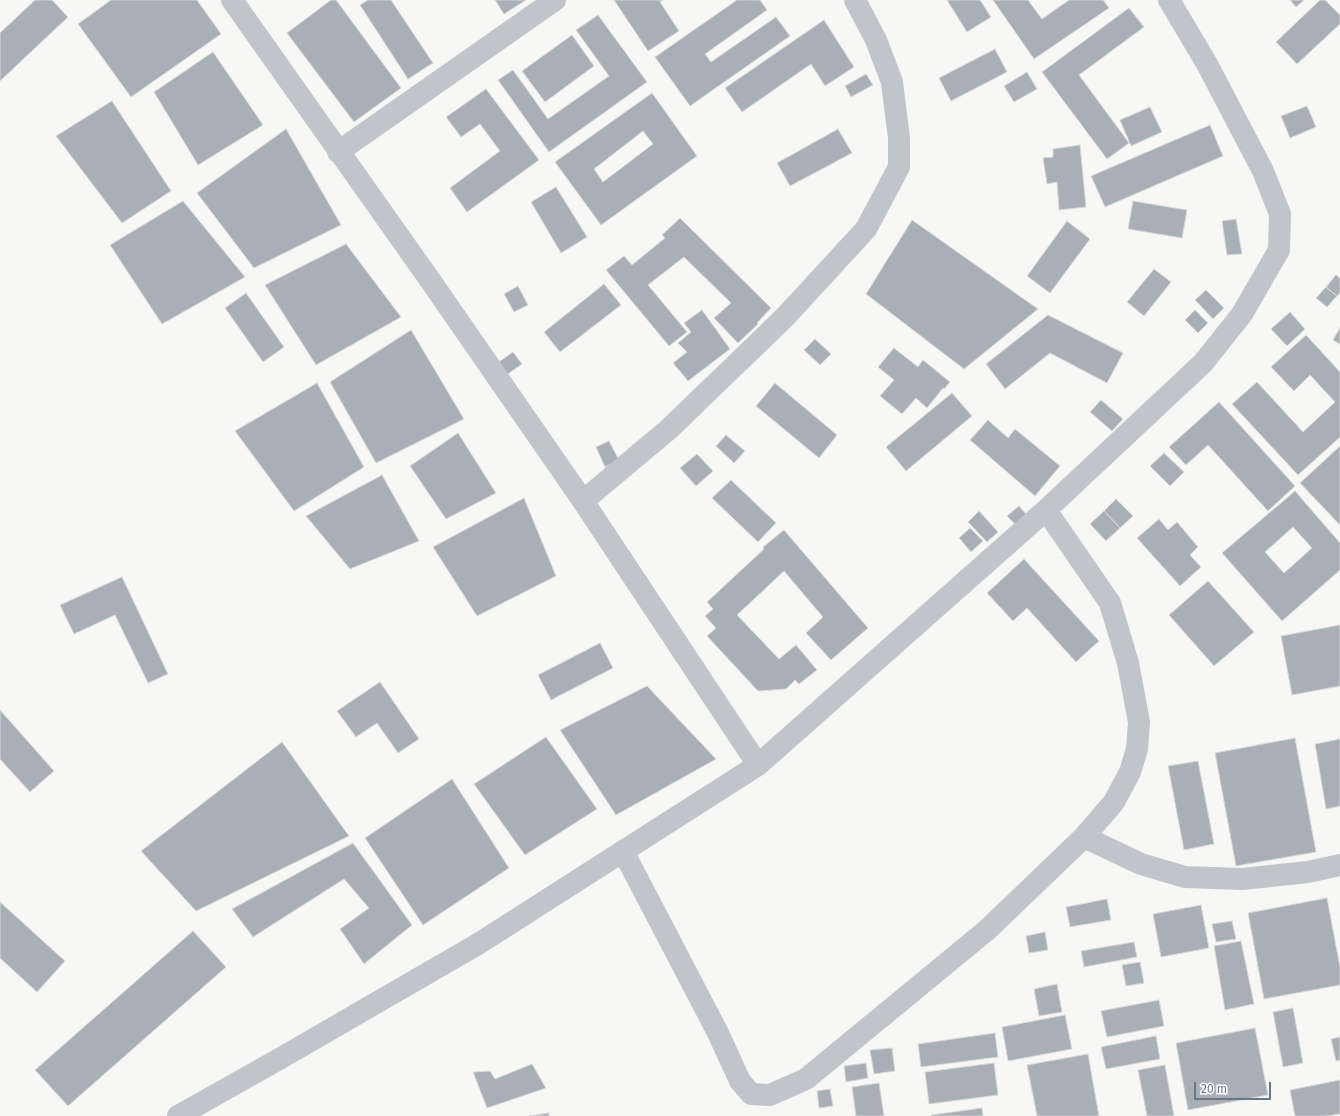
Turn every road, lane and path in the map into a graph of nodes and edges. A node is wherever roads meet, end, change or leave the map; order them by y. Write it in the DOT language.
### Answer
graph roads {
  1 [pos="232,0"];
  2 [pos="555,0"];
  3 [pos="855,0"];
  4 [pos="1169,0"];
  5 [pos="338,152"];
  6 [pos="583,501"];
  7 [pos="1046,510"];
  8 [pos="758,764"];
  9 [pos="1084,837"];
  10 [pos="623,851"];
  11 [pos="1340,865"];
  12 [pos="178,1116"];
  1 -- 5 [label="street"];
  2 -- 5 [label="street"];
  3 -- 6 [label="street"];
  4 -- 7 [label="street"];
  5 -- 6 [label="street"];
  6 -- 8 [label="street"];
  7 -- 8 [label="street"];
  7 -- 9 [label="street"];
  8 -- 10 [label="street"];
  9 -- 10 [label="street"];
  9 -- 11 [label="street"];
  10 -- 12 [label="street"];
}
